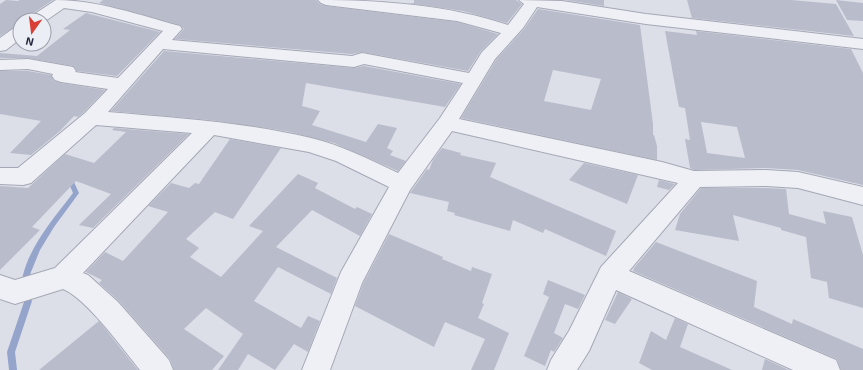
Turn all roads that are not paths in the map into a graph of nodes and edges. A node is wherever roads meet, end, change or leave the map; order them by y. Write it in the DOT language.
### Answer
graph roads {
  1 [pos="326,0"];
  2 [pos="64,1"];
  3 [pos="530,1"];
  4 [pos="574,3"];
  5 [pos="48,12"];
  6 [pos="511,31"];
  7 [pos="12,37"];
  8 [pos="159,44"];
  9 [pos="863,44"];
  10 [pos="0,46"];
  11 [pos="0,65"];
  12 [pos="473,79"];
  13 [pos="123,85"];
  14 [pos="92,118"];
  15 [pos="446,123"];
  16 [pos="210,127"];
  17 [pos="0,176"];
  18 [pos="694,179"];
  19 [pos="402,184"];
  20 [pos="863,196"];
  21 [pos="610,275"];
  22 [pos="64,277"];
  23 [pos="7,289"];
  24 [pos="159,370"];
  25 [pos="316,370"];
  26 [pos="561,370"];
  27 [pos="826,370"];
  1 -- 6 [label="street"];
  2 -- 5 [label="street"];
  2 -- 8 [label="street"];
  3 -- 4 [label="street"];
  3 -- 6 [label="street"];
  4 -- 9 [label="street"];
  6 -- 12 [label="street"];
  7 -- 10 [label="street"];
  8 -- 12 [label="street"];
  8 -- 13 [label="street"];
  11 -- 13 [label="street"];
  12 -- 15 [label="street"];
  13 -- 14 [label="street"];
  14 -- 16 [label="street"];
  14 -- 17 [label="street"];
  15 -- 18 [label="street"];
  15 -- 19 [label="street"];
  16 -- 19 [label="street"];
  16 -- 22 [label="street"];
  18 -- 20 [label="street"];
  18 -- 21 [label="street"];
  19 -- 25 [label="street"];
  21 -- 26 [label="street"];
  21 -- 27 [label="street"];
  22 -- 23 [label="street"];
  22 -- 24 [label="street"];
}
